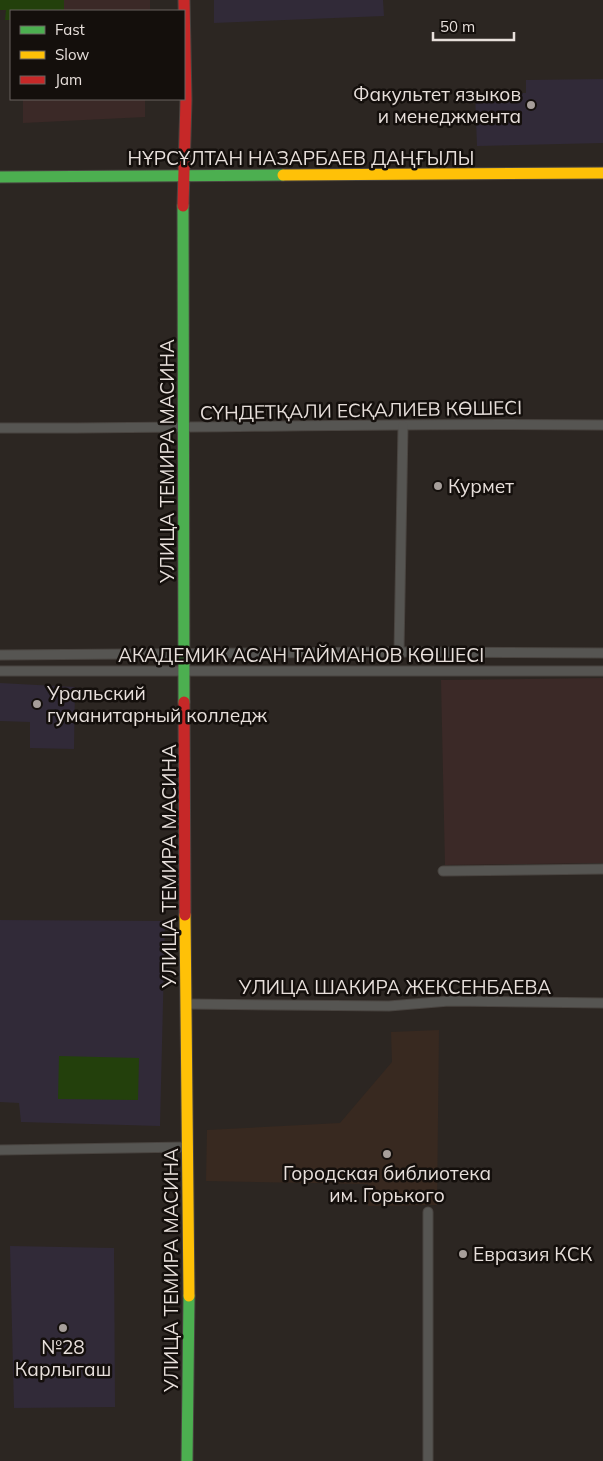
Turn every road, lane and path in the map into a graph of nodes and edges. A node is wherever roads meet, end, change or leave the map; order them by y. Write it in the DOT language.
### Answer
graph roads {
  1 [pos="185,50"];
  2 [pos="603,172"];
  3 [pos="184,176"];
  4 [pos="0,177"];
  5 [pos="603,425"];
  6 [pos="403,426"];
  7 [pos="0,428"];
  8 [pos="183,429"];
  9 [pos="399,652"];
  10 [pos="603,653"];
  11 [pos="185,654"];
  12 [pos="0,655"];
  13 [pos="0,671"];
  14 [pos="185,671"];
  15 [pos="603,671"];
  16 [pos="603,869"];
  17 [pos="443,871"];
  18 [pos="603,1003"];
  19 [pos="187,1004"];
  20 [pos="188,1147"];
  21 [pos="0,1150"];
  22 [pos="428,1212"];
  23 [pos="187,1461"];
  24 [pos="428,1461"];
  1 -- 3 [label="street, УЛИЦА ТЕМИРА МАСИНА"];
  2 -- 3 [label="street, НҰРСҰЛТАН НАЗАРБАЕВ ДАҢҒЫЛЫ"];
  3 -- 4 [label="street, НҰРСҰЛТАН НАЗАРБАЕВ ДАҢҒЫЛЫ"];
  3 -- 8 [label="street, УЛИЦА ТЕМИРА МАСИНА"];
  5 -- 6 [label="street, СҮНДЕТҚАЛИ ЕСҚАЛИЕВ КӨШЕСІ"];
  6 -- 8 [label="street, СҮНДЕТҚАЛИ ЕСҚАЛИЕВ КӨШЕСІ"];
  6 -- 9 [label="street"];
  7 -- 8 [label="street, СҮНДЕТҚАЛИ ЕСҚАЛИЕВ КӨШЕСІ"];
  8 -- 11 [label="street, УЛИЦА ТЕМИРА МАСИНА"];
  9 -- 10 [label="street, АКАДЕМИК АСАН ТАЙМАНОВ КӨШЕСІ"];
  9 -- 11 [label="street, АКАДЕМИК АСАН ТАЙМАНОВ КӨШЕСІ"];
  11 -- 12 [label="street, АКАДЕМИК АСАН ТАЙМАНОВ КӨШЕСІ"];
  11 -- 14 [label="street, УЛИЦА ТЕМИРА МАСИНА"];
  13 -- 14 [label="street, АКАДЕМИК АСАН ТАЙМАНОВ КӨШЕСІ"];
  14 -- 15 [label="street, АКАДЕМИК АСАН ТАЙМАНОВ КӨШЕСІ"];
  14 -- 19 [label="street, УЛИЦА ТЕМИРА МАСИНА"];
  16 -- 17 [label="street"];
  18 -- 19 [label="street, УЛИЦА ШАКИРА ЖЕКСЕНБАЕВА"];
  19 -- 20 [label="street, УЛИЦА ТЕМИРА МАСИНА"];
  20 -- 21 [label="street"];
  20 -- 23 [label="street, УЛИЦА ТЕМИРА МАСИНА"];
  22 -- 24 [label="street"];
}
